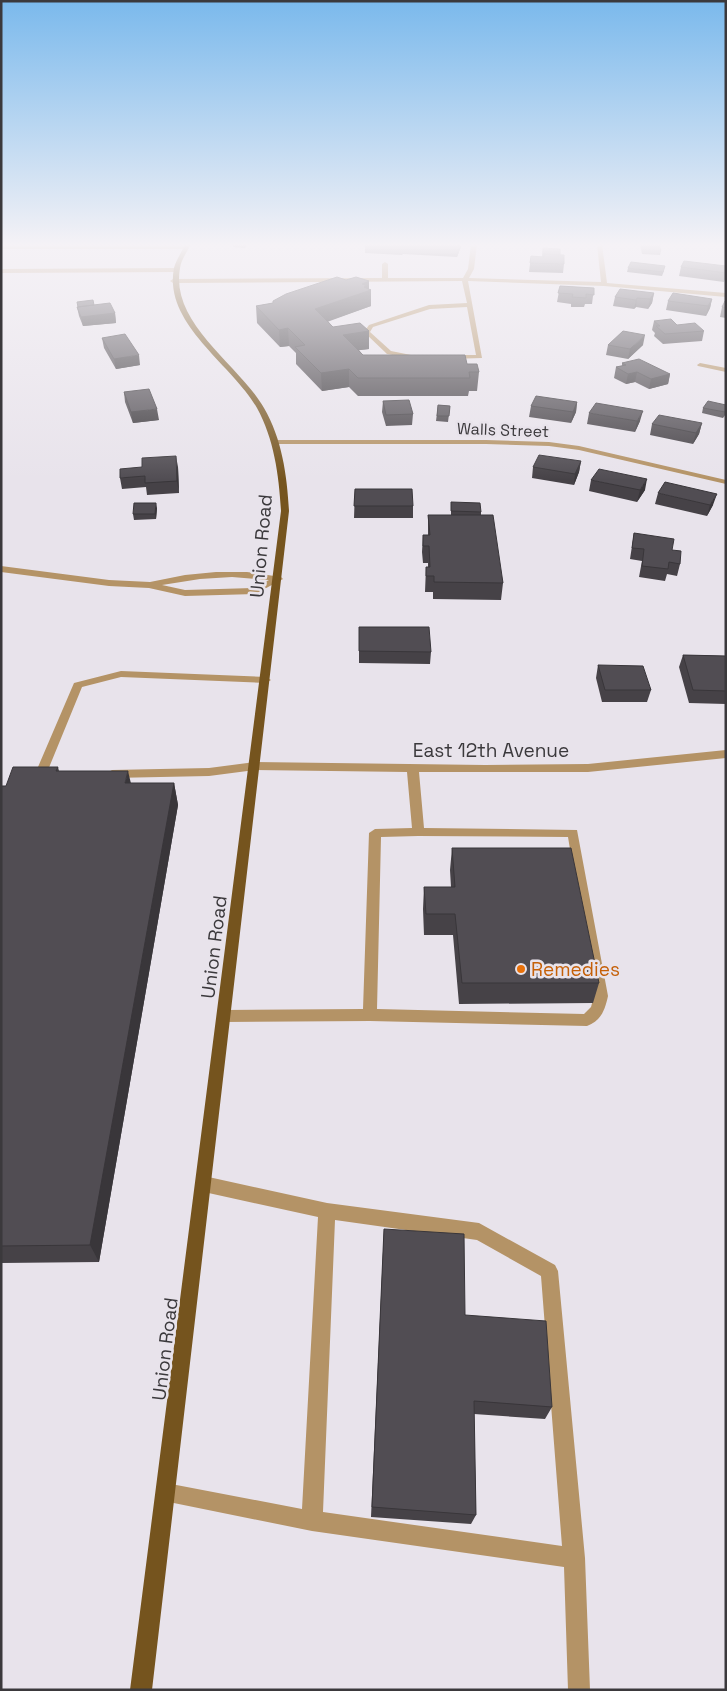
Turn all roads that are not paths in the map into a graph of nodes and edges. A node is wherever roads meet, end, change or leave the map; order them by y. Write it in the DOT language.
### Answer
graph roads {
  1 [pos="192,323"];
  2 [pos="381,323"];
  3 [pos="473,323"];
  4 [pos="425,357"];
  5 [pos="444,357"];
  6 [pos="700,365"];
  7 [pos="726,370"];
  8 [pos="275,442"];
  9 [pos="726,482"];
  10 [pos="1,569"];
  11 [pos="278,580"];
  12 [pos="149,585"];
  13 [pos="266,680"];
  14 [pos="726,754"];
  15 [pos="255,766"];
  16 [pos="414,768"];
  17 [pos="60,774"];
  18 [pos="98,774"];
  19 [pos="418,832"];
  20 [pos="370,1015"];
  21 [pos="224,1016"];
  22 [pos="204,1184"];
  23 [pos="327,1211"];
  24 [pos="166,1493"];
  25 [pos="312,1521"];
  26 [pos="574,1558"];
  27 [pos="141,1690"];
  28 [pos="579,1690"];
  1 -- 8 [label="main road, Union Road"];
  2 -- 4 [label="street"];
  3 -- 5 [label="street"];
  6 -- 7 [label="street"];
  8 -- 9 [label="street, Walls Street"];
  8 -- 11 [label="main road, Union Road"];
  10 -- 12 [label="street"];
  11 -- 12 [label="street"];
  11 -- 12 [label="street"];
  11 -- 13 [label="main road, Union Road"];
  13 -- 15 [label="main road, Union Road"];
  13 -- 17 [label="street"];
  14 -- 16 [label="street, East 12th Avenue"];
  15 -- 16 [label="street, East 12th Avenue"];
  15 -- 18 [label="street, East 12th Avenue"];
  15 -- 21 [label="main road, Union Road"];
  16 -- 19 [label="street"];
  19 -- 20 [label="street"];
  19 -- 20 [label="street"];
  20 -- 21 [label="street"];
  21 -- 22 [label="main road, Union Road"];
  22 -- 23 [label="street"];
  22 -- 24 [label="main road, Union Road"];
  23 -- 25 [label="street"];
  23 -- 26 [label="street"];
  24 -- 25 [label="street"];
  24 -- 27 [label="main road, Union Road"];
  25 -- 26 [label="street"];
  26 -- 28 [label="street"];
}
